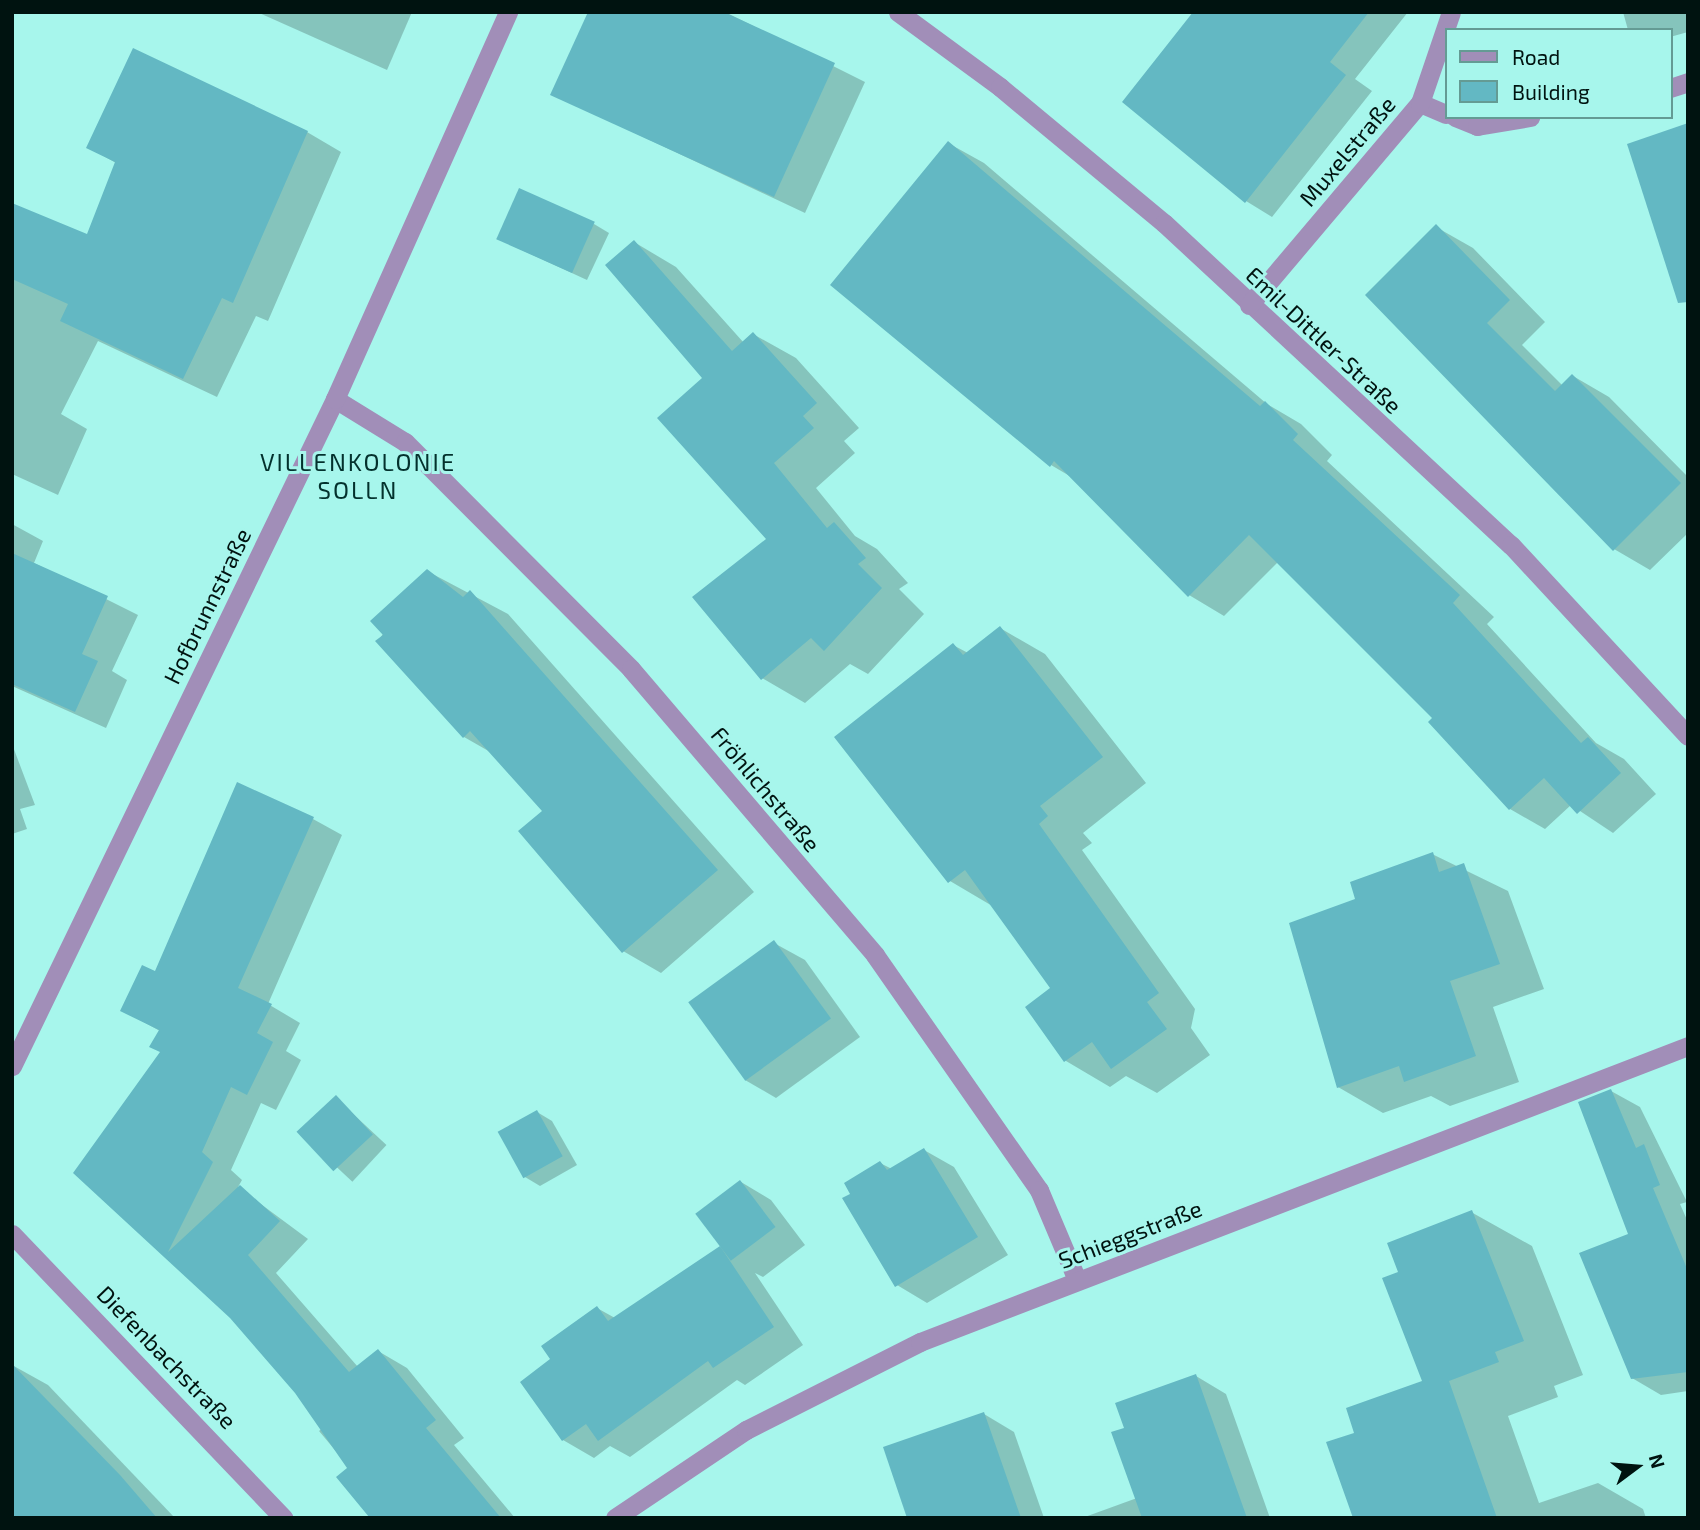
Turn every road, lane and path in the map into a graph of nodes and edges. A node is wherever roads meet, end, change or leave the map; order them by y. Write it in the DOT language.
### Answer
graph roads {
  1 [pos="508,12"];
  2 [pos="898,12"];
  3 [pos="1444,33"];
  4 [pos="1420,103"];
  5 [pos="1444,113"];
  6 [pos="1460,119"];
  7 [pos="1518,119"];
  8 [pos="1249,305"];
  9 [pos="335,398"];
  10 [pos="1688,736"];
  11 [pos="1688,1046"];
  12 [pos="12,1066"];
  13 [pos="12,1234"];
  14 [pos="1077,1280"];
  15 [pos="283,1518"];
  16 [pos="615,1518"];
  1 -- 9 [label="street, Hofbrunnstraße"];
  2 -- 8 [label="street, Emil-Dittler-Straße"];
  3 -- 4 [label="street, Muxelstraße"];
  4 -- 5 [label="street"];
  4 -- 8 [label="street, Muxelstraße"];
  6 -- 7 [label="street"];
  8 -- 10 [label="street, Emil-Dittler-Straße"];
  9 -- 12 [label="street, Hofbrunnstraße"];
  9 -- 14 [label="street, Fröhlichstraße"];
  11 -- 14 [label="street, Schieggstraße"];
  13 -- 15 [label="street, Diefenbachstraße"];
  14 -- 16 [label="street, Schieggstraße"];
}
